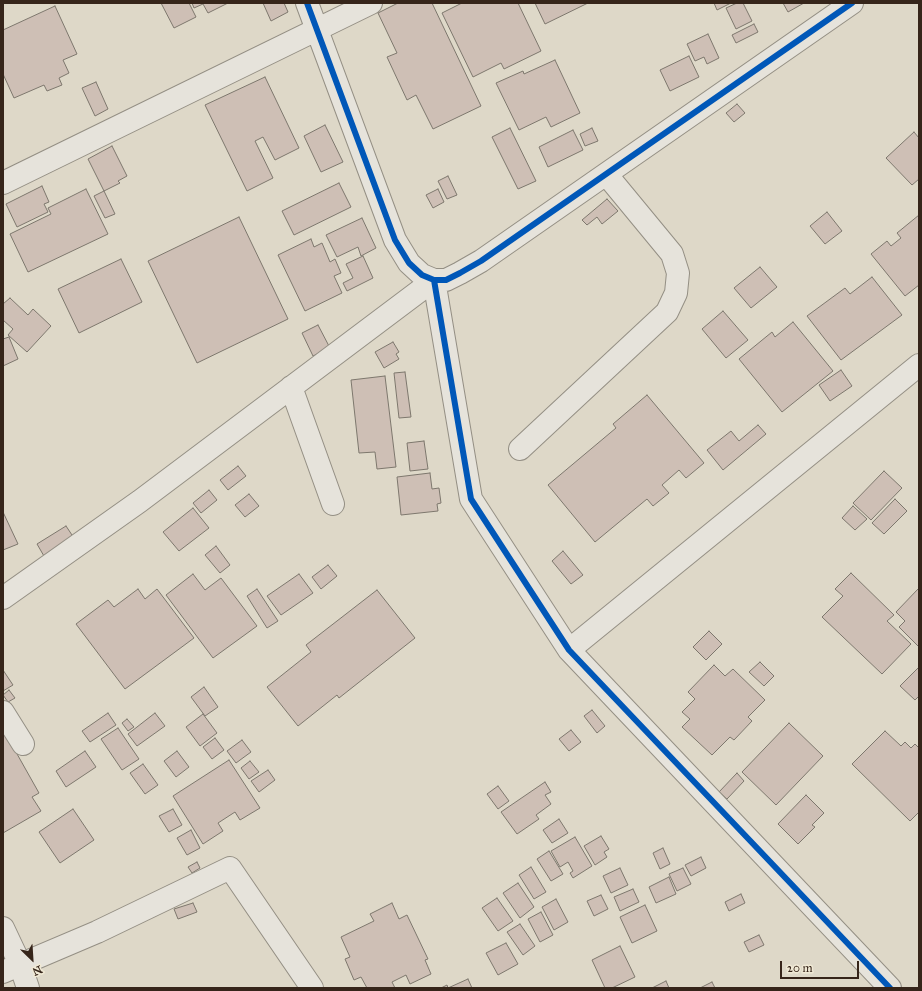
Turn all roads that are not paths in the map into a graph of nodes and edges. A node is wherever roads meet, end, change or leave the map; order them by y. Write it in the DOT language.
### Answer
graph roads {
  1 [pos="307,3"];
  2 [pos="371,3"];
  3 [pos="852,3"];
  4 [pos="318,30"];
  5 [pos="606,174"];
  6 [pos="3,183"];
  7 [pos="434,280"];
  8 [pos="919,365"];
  9 [pos="291,387"];
  10 [pos="520,449"];
  11 [pos="333,504"];
  12 [pos="3,598"];
  13 [pos="569,650"];
  14 [pos="3,712"];
  15 [pos="23,744"];
  16 [pos="3,928"];
  17 [pos="12,968"];
  18 [pos="28,988"];
  19 [pos="312,988"];
  20 [pos="890,988"];
  1 -- 4 [label="street"];
  2 -- 4 [label="street"];
  3 -- 5 [label="street"];
  4 -- 6 [label="street"];
  4 -- 7 [label="street"];
  5 -- 7 [label="street"];
  5 -- 10 [label="street"];
  7 -- 9 [label="street"];
  7 -- 13 [label="street"];
  8 -- 13 [label="street"];
  9 -- 11 [label="street"];
  9 -- 12 [label="street"];
  13 -- 20 [label="street"];
  14 -- 15 [label="street"];
  16 -- 17 [label="street"];
  17 -- 18 [label="street"];
  17 -- 19 [label="street"];
}
